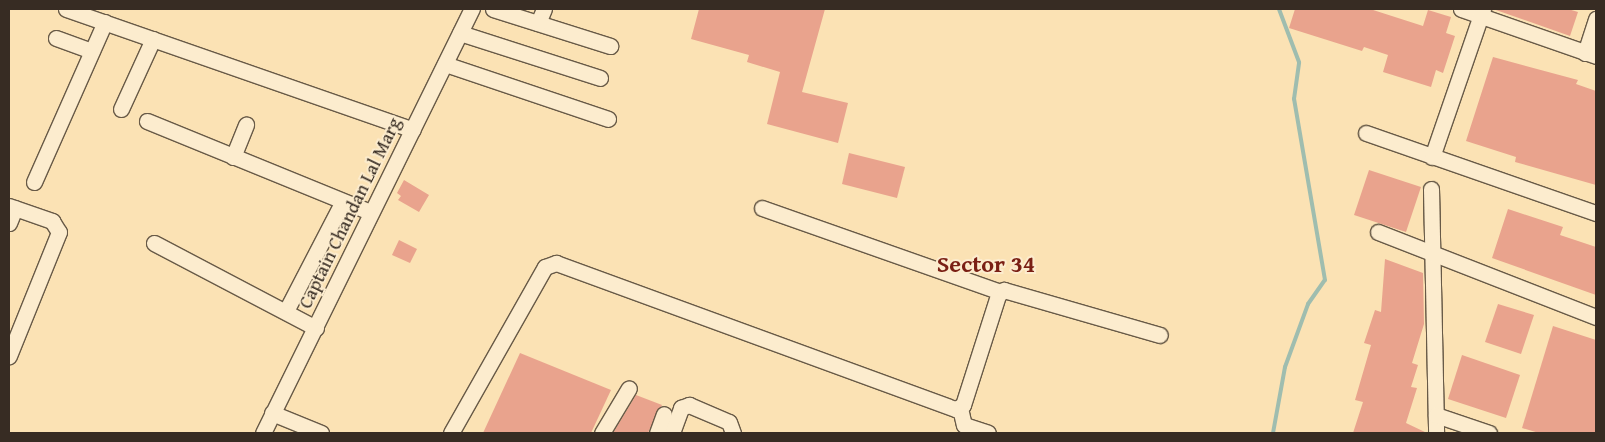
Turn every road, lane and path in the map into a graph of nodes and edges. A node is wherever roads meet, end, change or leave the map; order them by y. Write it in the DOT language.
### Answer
graph roads {
  1 [pos="66,9"];
  2 [pos="472,9"];
  3 [pos="493,9"];
  4 [pos="544,9"];
  5 [pos="1461,9"];
  6 [pos="1482,12"];
  7 [pos="1596,19"];
  8 [pos="105,22"];
  9 [pos="538,23"];
  10 [pos="460,33"];
  11 [pos="56,38"];
  12 [pos="153,39"];
  13 [pos="610,46"];
  14 [pos="92,51"];
  15 [pos="1591,54"];
  16 [pos="445,64"];
  17 [pos="600,78"];
  18 [pos="121,109"];
  19 [pos="608,119"];
  20 [pos="147,121"];
  21 [pos="246,125"];
  22 [pos="413,130"];
  23 [pos="1366,133"];
  24 [pos="233,157"];
  25 [pos="1432,157"];
  26 [pos="34,182"];
  27 [pos="1431,189"];
  28 [pos="342,203"];
  29 [pos="12,207"];
  30 [pos="762,208"];
  31 [pos="370,212"];
  32 [pos="1596,213"];
  33 [pos="9,222"];
  34 [pos="1378,232"];
  35 [pos="154,243"];
  36 [pos="1435,255"];
  37 [pos="1001,292"];
  38 [pos="286,310"];
  39 [pos="1596,316"];
  40 [pos="316,328"];
  41 [pos="1160,335"];
  42 [pos="9,356"];
  43 [pos="629,388"];
  44 [pos="960,408"];
  45 [pos="272,413"];
  46 [pos="664,414"];
  47 [pos="1436,415"];
  48 [pos="291,428"];
  49 [pos="263,433"];
  50 [pos="321,433"];
  51 [pos="451,433"];
  52 [pos="602,433"];
  53 [pos="657,433"];
  54 [pos="672,433"];
  55 [pos="733,433"];
  56 [pos="988,433"];
  57 [pos="1436,433"];
  58 [pos="1489,433"];
  1 -- 8 [label="street"];
  2 -- 10 [label="street, Captain Chandan Lal Marg"];
  3 -- 9 [label="street"];
  4 -- 9 [label="street"];
  5 -- 6 [label="street"];
  6 -- 15 [label="street"];
  6 -- 25 [label="street"];
  7 -- 15 [label="street"];
  8 -- 12 [label="street"];
  8 -- 14 [label="street"];
  9 -- 13 [label="street"];
  10 -- 16 [label="street, Captain Chandan Lal Marg"];
  10 -- 17 [label="street"];
  11 -- 14 [label="street"];
  12 -- 18 [label="street"];
  12 -- 22 [label="street"];
  14 -- 26 [label="street"];
  16 -- 19 [label="street"];
  16 -- 22 [label="street, Captain Chandan Lal Marg"];
  20 -- 24 [label="street"];
  21 -- 24 [label="street"];
  22 -- 31 [label="street, Captain Chandan Lal Marg"];
  23 -- 25 [label="street"];
  24 -- 28 [label="street"];
  25 -- 32 [label="street"];
  27 -- 36 [label="street"];
  28 -- 31 [label="street"];
  28 -- 38 [label="street"];
  29 -- 33 [label="street"];
  29 -- 42 [label="street"];
  30 -- 37 [label="street"];
  31 -- 40 [label="street, Captain Chandan Lal Marg"];
  34 -- 36 [label="street"];
  35 -- 38 [label="street"];
  36 -- 39 [label="street"];
  36 -- 47 [label="street"];
  37 -- 41 [label="street"];
  37 -- 44 [label="street"];
  38 -- 40 [label="street"];
  40 -- 45 [label="street, Captain Chandan Lal Marg"];
  43 -- 52 [label="street"];
  44 -- 51 [label="street"];
  44 -- 56 [label="street"];
  45 -- 48 [label="street"];
  45 -- 49 [label="street, Captain Chandan Lal Marg"];
  46 -- 53 [label="street"];
  47 -- 57 [label="street"];
  47 -- 58 [label="street"];
  48 -- 50 [label="street"];
  54 -- 55 [label="street"];
}
